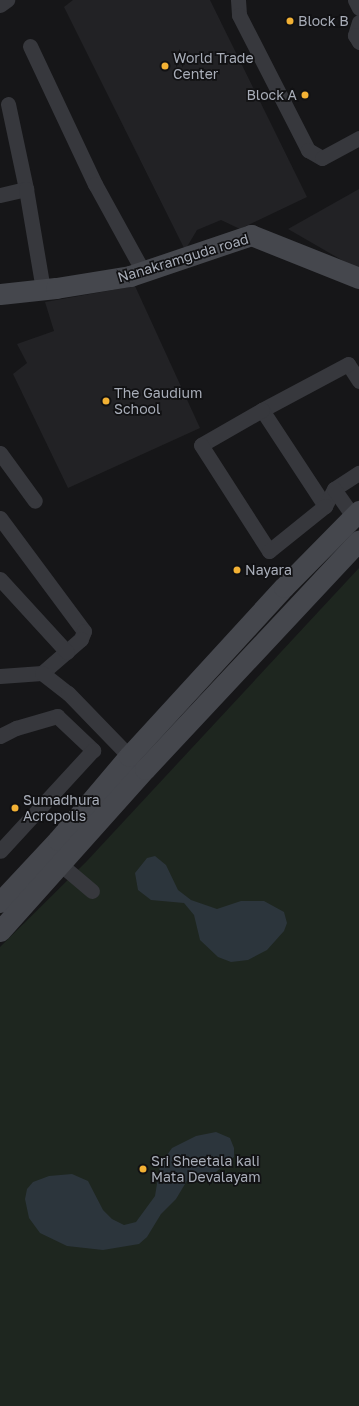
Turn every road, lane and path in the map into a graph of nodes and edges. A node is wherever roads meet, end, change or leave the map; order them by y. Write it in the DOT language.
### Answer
graph roads {
  1 [pos="7,0"];
  2 [pos="238,0"];
  3 [pos="355,0"];
  4 [pos="0,5"];
  5 [pos="359,8"];
  6 [pos="359,22"];
  7 [pos="359,42"];
  8 [pos="30,46"];
  9 [pos="8,104"];
  10 [pos="359,138"];
  11 [pos="26,189"];
  12 [pos="0,195"];
  13 [pos="144,273"];
  14 [pos="359,278"];
  15 [pos="43,288"];
  16 [pos="0,294"];
  17 [pos="353,362"];
  18 [pos="359,381"];
  19 [pos="262,410"];
  20 [pos="0,453"];
  21 [pos="359,473"];
  22 [pos="334,490"];
  23 [pos="35,501"];
  24 [pos="325,506"];
  25 [pos="356,514"];
  26 [pos="0,518"];
  27 [pos="359,540"];
  28 [pos="0,579"];
  29 [pos="66,652"];
  30 [pos="42,673"];
  31 [pos="0,676"];
  32 [pos="0,736"];
  33 [pos="128,756"];
  34 [pos="0,851"];
  35 [pos="53,859"];
  36 [pos="92,891"];
  37 [pos="0,902"];
  38 [pos="0,931"];
  1 -- 4 [label="street"];
  2 -- 10 [label="street"];
  3 -- 5 [label="street"];
  6 -- 7 [label="street"];
  8 -- 13 [label="street"];
  9 -- 11 [label="street"];
  11 -- 12 [label="street"];
  11 -- 15 [label="street"];
  13 -- 14 [label="main road, Nanakramguda road"];
  13 -- 15 [label="main road, Nanakramguda road"];
  15 -- 16 [label="main road, Nanakramguda road"];
  17 -- 18 [label="street"];
  17 -- 19 [label="street"];
  19 -- 24 [label="street"];
  19 -- 24 [label="street"];
  20 -- 23 [label="street"];
  21 -- 22 [label="street"];
  22 -- 24 [label="street"];
  22 -- 25 [label="street"];
  25 -- 33 [label="main road"];
  26 -- 29 [label="street"];
  27 -- 35 [label="main road"];
  28 -- 29 [label="street"];
  29 -- 30 [label="street"];
  30 -- 31 [label="street"];
  30 -- 33 [label="street"];
  32 -- 34 [label="street"];
  33 -- 35 [label="main road"];
  35 -- 36 [label="street"];
  35 -- 37 [label="main road"];
  35 -- 38 [label="main road"];
}
